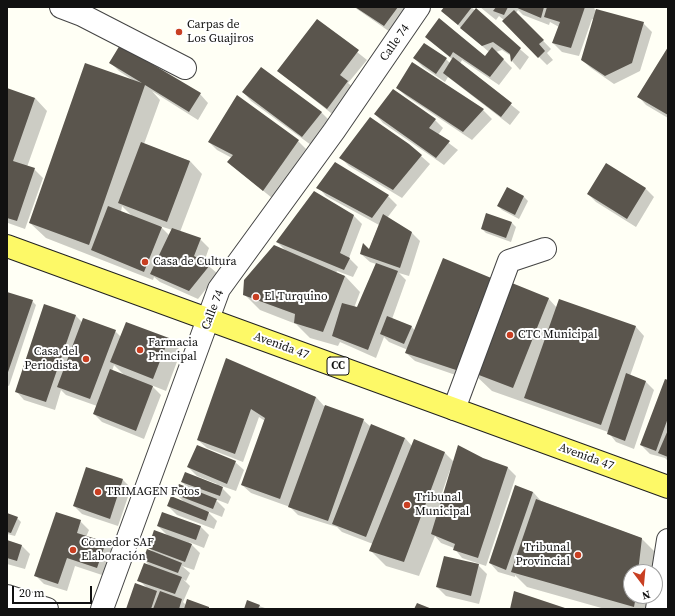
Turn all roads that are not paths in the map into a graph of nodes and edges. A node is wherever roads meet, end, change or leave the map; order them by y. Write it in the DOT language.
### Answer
graph roads {
  1 [pos="61,7"];
  2 [pos="420,7"];
  3 [pos="185,68"];
  4 [pos="7,246"];
  5 [pos="545,249"];
  6 [pos="209,320"];
  7 [pos="454,409"];
  8 [pos="668,487"];
  9 [pos="668,540"];
  10 [pos="7,596"];
  11 [pos="47,609"];
  12 [pos="102,609"];
  13 [pos="657,609"];
  1 -- 3 [label="street"];
  2 -- 6 [label="street, Calle 74"];
  4 -- 6 [label="main road, Avenida 47 / CC"];
  5 -- 7 [label="street"];
  6 -- 7 [label="main road, Avenida 47 / CC"];
  6 -- 12 [label="street, Calle 74"];
  7 -- 8 [label="main road, Avenida 47 / CC"];
  9 -- 13 [label="street"];
  10 -- 11 [label="street"];
}
